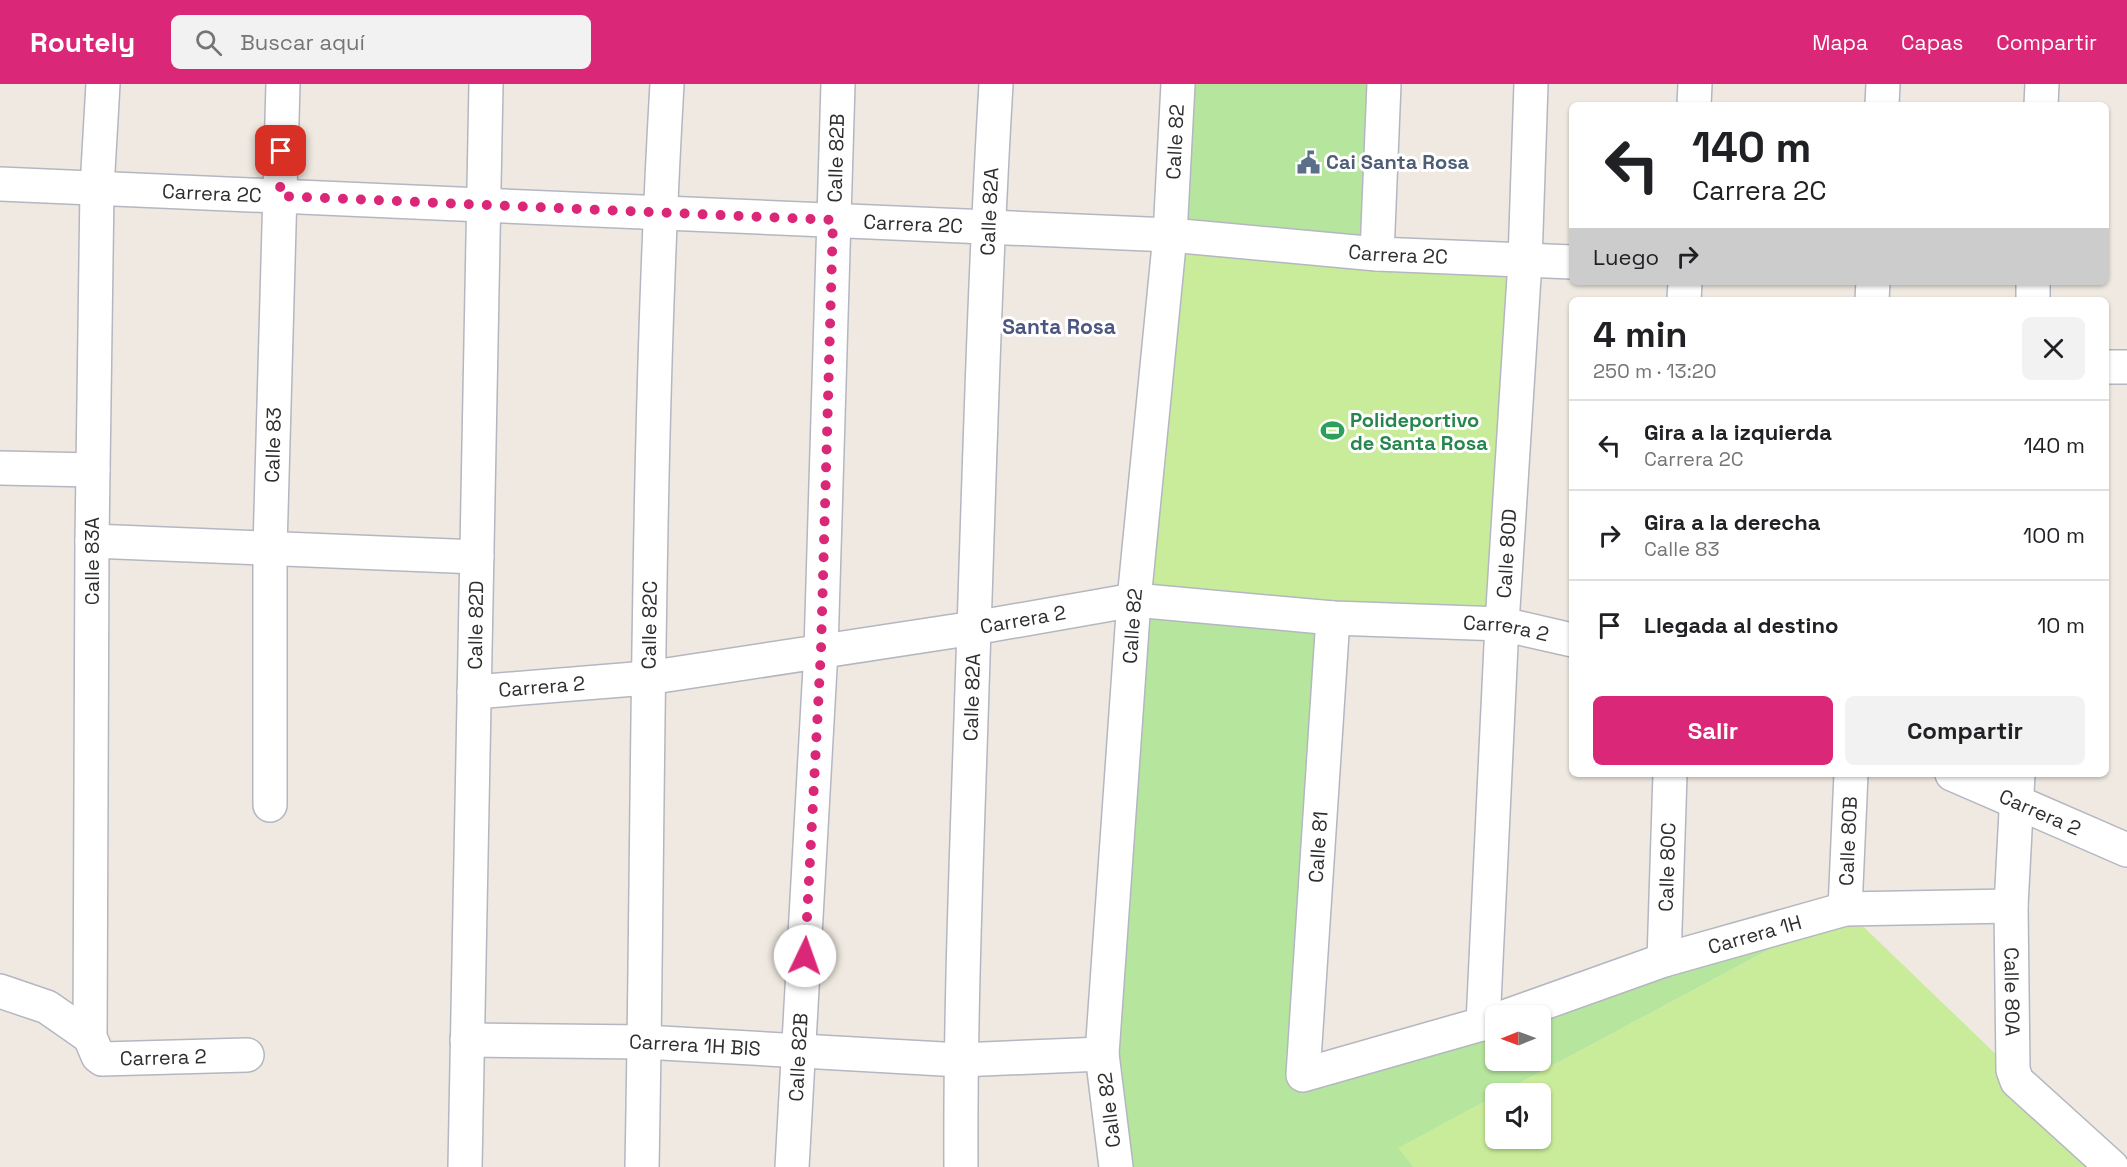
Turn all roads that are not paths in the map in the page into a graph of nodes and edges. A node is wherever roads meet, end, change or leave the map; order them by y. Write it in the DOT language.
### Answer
graph roads {
  1 [pos="103,84"];
  2 [pos="283,84"];
  3 [pos="486,84"];
  4 [pos="667,84"];
  5 [pos="838,84"];
  6 [pos="996,84"];
  7 [pos="1178,84"];
  8 [pos="1384,84"];
  9 [pos="1531,84"];
  10 [pos="1695,84"];
  11 [pos="1883,84"];
  12 [pos="2042,84"];
  13 [pos="1694,102"];
  14 [pos="1882,102"];
  15 [pos="2041,102"];
  16 [pos="0,184"];
  17 [pos="97,188"];
  18 [pos="280,196"];
  19 [pos="484,205"];
  20 [pos="660,213"];
  21 [pos="833,220"];
  22 [pos="988,227"];
  23 [pos="1170,235"];
  24 [pos="1377,254"];
  25 [pos="1525,261"];
  26 [pos="1569,262"];
  27 [pos="2109,367"];
  28 [pos="2127,367"];
  29 [pos="0,468"];
  30 [pos="93,470"];
  31 [pos="92,541"];
  32 [pos="270,548"];
  33 [pos="477,557"];
  34 [pos="1134,600"];
  35 [pos="1334,618"];
  36 [pos="1502,624"];
  37 [pos="974,628"];
  38 [pos="1569,639"];
  39 [pos="821,650"];
  40 [pos="647,678"];
  41 [pos="474,692"];
  42 [pos="1670,777"];
  43 [pos="1851,777"];
  44 [pos="1966,777"];
  45 [pos="2017,788"];
  46 [pos="270,805"];
  47 [pos="2127,850"];
  48 [pos="2011,906"];
  49 [pos="1845,909"];
  50 [pos="1664,960"];
  51 [pos="0,991"];
  52 [pos="1495,1005"];
  53 [pos="1537,1005"];
  54 [pos="1485,1023"];
  55 [pos="90,1037"];
  56 [pos="468,1040"];
  57 [pos="644,1042"];
  58 [pos="800,1050"];
  59 [pos="1102,1054"];
  60 [pos="247,1055"];
  61 [pos="960,1060"];
  62 [pos="1303,1076"];
  63 [pos="465,1167"];
  64 [pos="642,1167"];
  65 [pos="792,1167"];
  66 [pos="960,1167"];
  67 [pos="1116,1167"];
  68 [pos="2112,1167"];
  1 -- 17 [label="street, Calle 83A"];
  2 -- 18 [label="street, Calle 83"];
  3 -- 19 [label="street, Calle 82D"];
  4 -- 20 [label="street, Calle 82C"];
  5 -- 21 [label="street, Calle 82B"];
  6 -- 22 [label="street, Calle 82A"];
  7 -- 23 [label="street, Calle 82"];
  8 -- 24 [label="street"];
  9 -- 25 [label="street, Calle 80D"];
  10 -- 13 [label="street"];
  11 -- 14 [label="street"];
  12 -- 15 [label="street"];
  16 -- 17 [label="street, Carrera 2C"];
  17 -- 18 [label="street, Carrera 2C"];
  17 -- 30 [label="street, Calle 83A"];
  18 -- 19 [label="street, Carrera 2C"];
  18 -- 32 [label="street, Calle 83"];
  19 -- 20 [label="street, Carrera 2C"];
  19 -- 33 [label="street, Calle 82D"];
  20 -- 21 [label="street, Carrera 2C"];
  20 -- 40 [label="street, Calle 82C"];
  21 -- 22 [label="street, Carrera 2C"];
  21 -- 39 [label="street, Calle 82B"];
  22 -- 23 [label="street, Carrera 2C"];
  22 -- 37 [label="street, Calle 82A"];
  23 -- 24 [label="street, Carrera 2C"];
  23 -- 34 [label="street, Calle 82"];
  24 -- 25 [label="street, Carrera 2C"];
  25 -- 26 [label="street, Carrera 2C"];
  25 -- 36 [label="street, Calle 80D"];
  27 -- 28 [label="street"];
  29 -- 30 [label="street"];
  30 -- 31 [label="street, Calle 83A"];
  31 -- 32 [label="street"];
  31 -- 55 [label="street, Calle 83A"];
  32 -- 33 [label="street"];
  32 -- 46 [label="street, Calle 83"];
  33 -- 41 [label="street, Calle 82D"];
  34 -- 35 [label="street, Carrera 2"];
  34 -- 37 [label="street, Carrera 2"];
  34 -- 59 [label="street, Calle 82"];
  35 -- 36 [label="street, Carrera 2"];
  35 -- 62 [label="street, Calle 81"];
  36 -- 38 [label="street, Carrera 2"];
  36 -- 52 [label="street, Calle 80D"];
  37 -- 39 [label="street, Carrera 2"];
  37 -- 61 [label="street, Calle 82A"];
  39 -- 40 [label="street, Carrera 2"];
  39 -- 58 [label="street, Calle 82B"];
  40 -- 41 [label="street, Carrera 2"];
  40 -- 57 [label="street, Calle 82C"];
  41 -- 56 [label="street, Calle 82D"];
  42 -- 50 [label="street, Calle 80C"];
  43 -- 49 [label="street, Calle 80B"];
  44 -- 45 [label="street, Carrera 2"];
  45 -- 47 [label="street, Carrera 2"];
  45 -- 48 [label="street, Calle 80A"];
  48 -- 49 [label="street, Carrera 1H"];
  48 -- 68 [label="street, Calle 80A"];
  49 -- 50 [label="street, Carrera 1H"];
  50 -- 53 [label="street, Carrera 1H"];
  51 -- 55 [label="street"];
  54 -- 62 [label="street, Carrera 1H"];
  55 -- 60 [label="street, Carrera 2"];
  56 -- 57 [label="street, Carrera 1H BIS"];
  56 -- 63 [label="street, Calle 82D"];
  57 -- 58 [label="street, Carrera 1H BIS"];
  57 -- 64 [label="street, Calle 82C"];
  58 -- 61 [label="street, Carrera 1H BIS"];
  58 -- 65 [label="street, Calle 82B"];
  59 -- 61 [label="street, Carrera 1H BIS"];
  59 -- 67 [label="street, Calle 82"];
  61 -- 66 [label="street, Calle 82A"];
}
